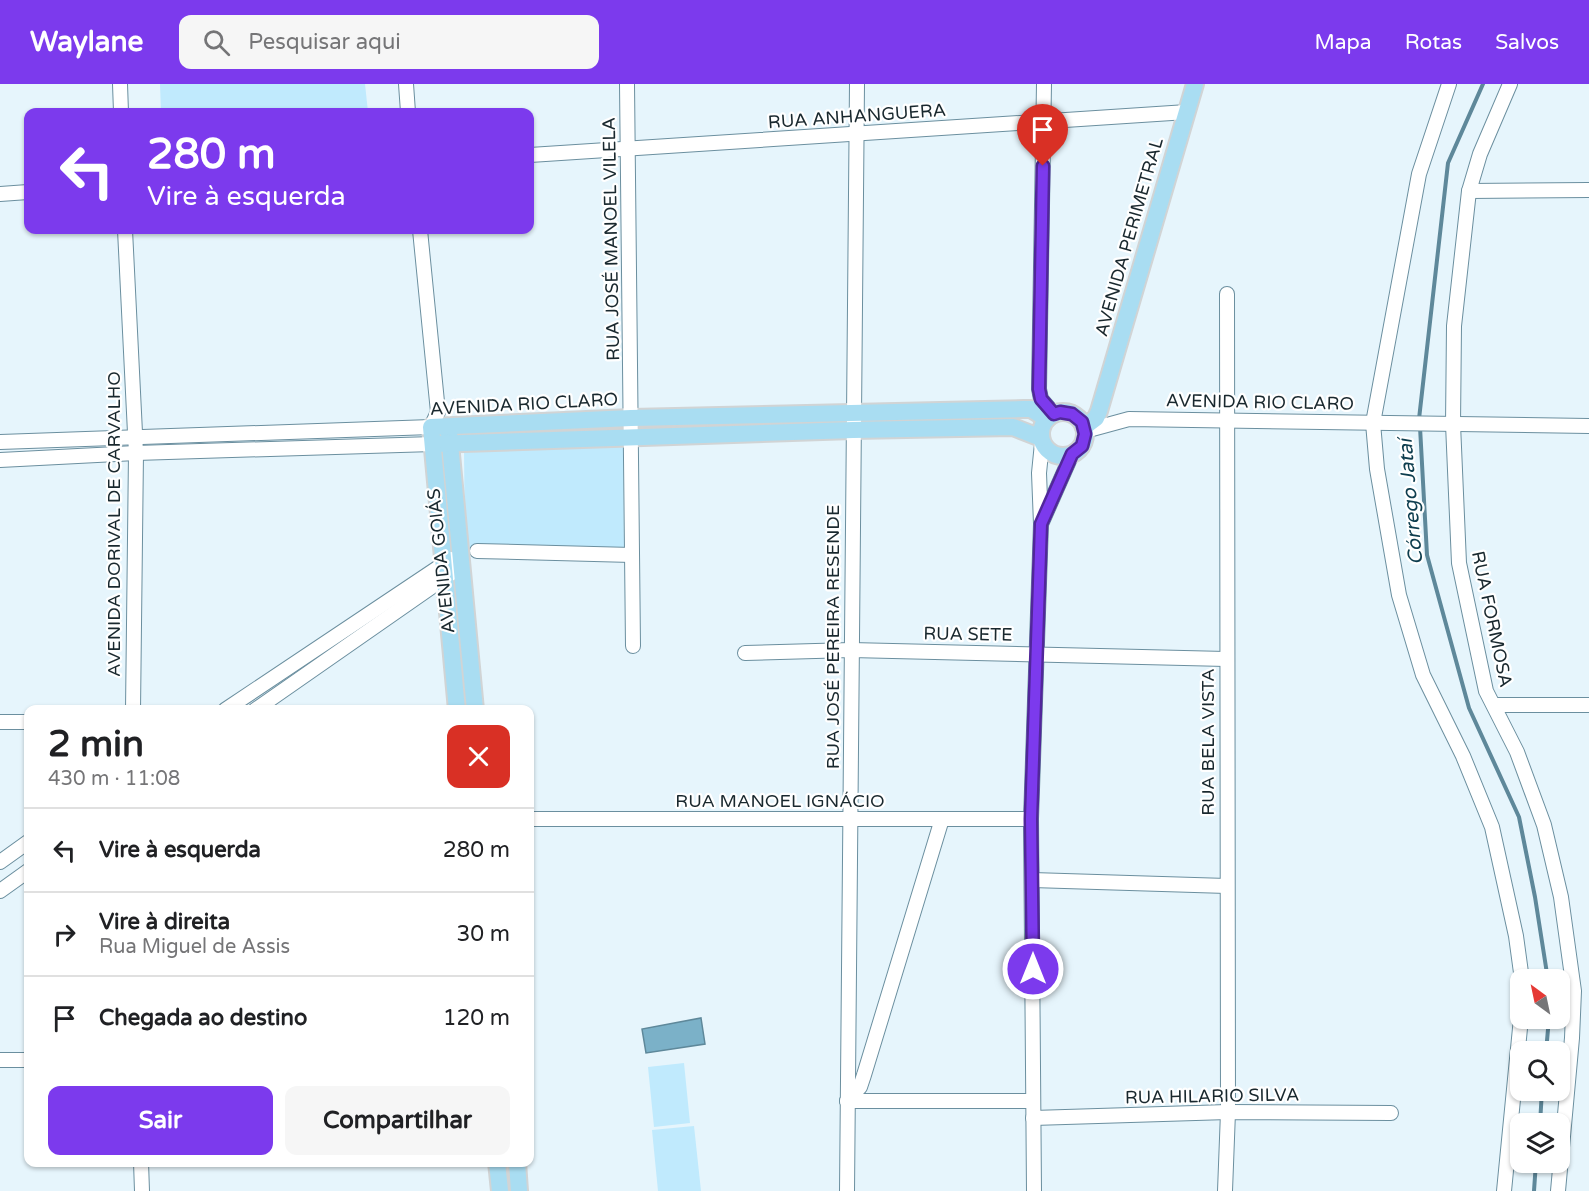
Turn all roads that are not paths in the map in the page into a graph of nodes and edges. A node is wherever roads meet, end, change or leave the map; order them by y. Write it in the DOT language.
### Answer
graph roads {
  1 [pos="120,84"];
  2 [pos="406,84"];
  3 [pos="627,84"];
  4 [pos="857,84"];
  5 [pos="1044,84"];
  6 [pos="1195,84"];
  7 [pos="1449,84"];
  8 [pos="1510,84"];
  9 [pos="121,108"];
  10 [pos="408,108"];
  11 [pos="1187,112"];
  12 [pos="1044,122"];
  13 [pos="856,134"];
  14 [pos="627,149"];
  15 [pos="534,155"];
  16 [pos="1469,190"];
  17 [pos="1589,190"];
  18 [pos="24,192"];
  19 [pos="0,194"];
  20 [pos="125,234"];
  21 [pos="420,234"];
  22 [pos="1227,294"];
  23 [pos="932,410"];
  24 [pos="853,411"];
  25 [pos="1051,416"];
  26 [pos="631,418"];
  27 [pos="1226,421"];
  28 [pos="1373,423"];
  29 [pos="1453,424"];
  30 [pos="1082,425"];
  31 [pos="1589,426"];
  32 [pos="932,428"];
  33 [pos="348,430"];
  34 [pos="853,430"];
  35 [pos="440,431"];
  36 [pos="210,436"];
  37 [pos="632,437"];
  38 [pos="135,438"];
  39 [pos="1042,440"];
  40 [pos="0,442"];
  41 [pos="349,447"];
  42 [pos="209,451"];
  43 [pos="136,453"];
  44 [pos="1072,454"];
  45 [pos="0,460"];
  46 [pos="1041,524"];
  47 [pos="632,555"];
  48 [pos="467,557"];
  49 [pos="445,569"];
  50 [pos="633,646"];
  51 [pos="851,650"];
  52 [pos="745,653"];
  53 [pos="1037,653"];
  54 [pos="1226,659"];
  55 [pos="474,703"];
  56 [pos="456,704"];
  57 [pos="133,705"];
  58 [pos="233,705"];
  59 [pos="262,705"];
  60 [pos="1494,705"];
  61 [pos="1589,705"];
  62 [pos="0,722"];
  63 [pos="24,722"];
  64 [pos="534,819"];
  65 [pos="850,819"];
  66 [pos="942,819"];
  67 [pos="1031,819"];
  68 [pos="24,845"];
  69 [pos="0,862"];
  70 [pos="24,873"];
  71 [pos="1032,880"];
  72 [pos="2,884"];
  73 [pos="1227,886"];
  74 [pos="1520,969"];
  75 [pos="1520,1029"];
  76 [pos="0,1060"];
  77 [pos="24,1060"];
  78 [pos="848,1101"];
  79 [pos="1033,1101"];
  80 [pos="1228,1112"];
  81 [pos="1391,1113"];
  82 [pos="1033,1118"];
  83 [pos="141,1167"];
  84 [pos="498,1167"];
  85 [pos="517,1167"];
  86 [pos="142,1191"];
  87 [pos="500,1191"];
  88 [pos="519,1191"];
  89 [pos="847,1191"];
  90 [pos="1034,1191"];
  91 [pos="1225,1191"];
  92 [pos="1504,1191"];
  93 [pos="1558,1191"];
  1 -- 9 [label="street"];
  2 -- 10 [label="street"];
  3 -- 14 [label="street, RUA JOSÉ MANOEL VILELA"];
  4 -- 13 [label="street, RUA JOSÉ PEREIRA RESENDE"];
  5 -- 12 [label="street"];
  6 -- 11 [label="main road, AVENIDA PERIMETRAL"];
  7 -- 28 [label="street"];
  8 -- 16 [label="street, RUA FORMOSA"];
  11 -- 12 [label="street, RUA ANHANGUERA"];
  11 -- 30 [label="main road, AVENIDA PERIMETRAL"];
  12 -- 13 [label="street, RUA ANHANGUERA"];
  12 -- 25 [label="street"];
  13 -- 14 [label="street, RUA ANHANGUERA"];
  13 -- 24 [label="street, RUA JOSÉ PEREIRA RESENDE"];
  14 -- 15 [label="street, RUA ANHANGUERA"];
  14 -- 26 [label="street, RUA JOSÉ MANOEL VILELA"];
  16 -- 17 [label="street"];
  16 -- 29 [label="street, RUA FORMOSA"];
  18 -- 19 [label="street"];
  20 -- 38 [label="street, AVENIDA DORIVAL DE CARVALHO"];
  21 -- 35 [label="street, AVENIDA GOIÁS"];
  22 -- 27 [label="street, RUA BELA VISTA"];
  23 -- 24 [label="main road, AVENIDA RIO CLARO"];
  23 -- 25 [label="main road, AVENIDA RIO CLARO"];
  23 -- 32 [label="main road"];
  24 -- 26 [label="main road, AVENIDA RIO CLARO"];
  24 -- 34 [label="street, RUA JOSÉ PEREIRA RESENDE"];
  25 -- 30 [label="main road"];
  25 -- 39 [label="main road"];
  26 -- 35 [label="main road, AVENIDA RIO CLARO"];
  26 -- 37 [label="street, RUA JOSÉ MANOEL VILELA"];
  27 -- 28 [label="street, AVENIDA RIO CLARO"];
  27 -- 30 [label="street, AVENIDA RIO CLARO"];
  27 -- 54 [label="street, RUA BELA VISTA"];
  28 -- 29 [label="street, AVENIDA RIO CLARO"];
  28 -- 74 [label="street"];
  29 -- 31 [label="street, AVENIDA RIO CLARO"];
  29 -- 60 [label="street, RUA FORMOSA"];
  30 -- 44 [label="main road"];
  32 -- 34 [label="main road, AVENIDA RIO CLARO"];
  32 -- 39 [label="main road, AVENIDA RIO CLARO"];
  33 -- 35 [label="street, AVENIDA RIO CLARO"];
  33 -- 36 [label="street, AVENIDA RIO CLARO"];
  33 -- 41 [label="street"];
  34 -- 37 [label="main road, AVENIDA RIO CLARO"];
  34 -- 51 [label="street, RUA JOSÉ PEREIRA RESENDE"];
  35 -- 37 [label="main road, AVENIDA RIO CLARO"];
  35 -- 41 [label="street, AVENIDA RIO CLARO"];
  35 -- 48 [label="main road, AVENIDA GOIÁS"];
  35 -- 49 [label="main road, AVENIDA GOIÁS"];
  36 -- 38 [label="street, AVENIDA RIO CLARO"];
  36 -- 42 [label="street"];
  37 -- 47 [label="street, RUA JOSÉ MANOEL VILELA"];
  38 -- 40 [label="street, AVENIDA RIO CLARO"];
  38 -- 43 [label="street, AVENIDA DORIVAL DE CARVALHO"];
  39 -- 44 [label="main road"];
  39 -- 46 [label="street"];
  41 -- 42 [label="street, AVENIDA RIO CLARO"];
  42 -- 43 [label="street, AVENIDA RIO CLARO"];
  43 -- 45 [label="street, AVENIDA RIO CLARO"];
  43 -- 57 [label="street, AVENIDA DORIVAL DE CARVALHO"];
  44 -- 46 [label="street"];
  46 -- 53 [label="street"];
  47 -- 48 [label="street"];
  47 -- 50 [label="street, RUA JOSÉ MANOEL VILELA"];
  48 -- 49 [label="street"];
  48 -- 55 [label="main road, AVENIDA GOIÁS"];
  49 -- 56 [label="main road, AVENIDA GOIÁS"];
  49 -- 58 [label="street"];
  49 -- 59 [label="street"];
  51 -- 52 [label="street, RUA SETE"];
  51 -- 53 [label="street, RUA SETE"];
  51 -- 65 [label="street, RUA JOSÉ PEREIRA RESENDE"];
  53 -- 54 [label="street, RUA SETE"];
  53 -- 67 [label="street"];
  54 -- 73 [label="street, RUA BELA VISTA"];
  55 -- 56 [label="main road"];
  60 -- 61 [label="street"];
  60 -- 93 [label="street, RUA FORMOSA"];
  62 -- 63 [label="street"];
  64 -- 65 [label="street, RUA MANOEL IGNÁCIO"];
  65 -- 66 [label="street, RUA MANOEL IGNÁCIO"];
  65 -- 78 [label="street, RUA JOSÉ PEREIRA RESENDE"];
  66 -- 67 [label="street, RUA MANOEL IGNÁCIO"];
  66 -- 78 [label="street"];
  67 -- 71 [label="street"];
  68 -- 69 [label="street"];
  70 -- 72 [label="street"];
  71 -- 73 [label="street"];
  71 -- 79 [label="street"];
  73 -- 80 [label="street, RUA BELA VISTA"];
  75 -- 92 [label="street"];
  76 -- 77 [label="street"];
  78 -- 79 [label="street"];
  78 -- 89 [label="street, RUA JOSÉ PEREIRA RESENDE"];
  79 -- 82 [label="street"];
  80 -- 81 [label="street, RUA HILARIO SILVA"];
  80 -- 82 [label="street, RUA HILARIO SILVA"];
  80 -- 91 [label="street, RUA BELA VISTA"];
  82 -- 90 [label="street"];
  83 -- 86 [label="street"];
  84 -- 87 [label="main road"];
  85 -- 88 [label="main road"];
}
